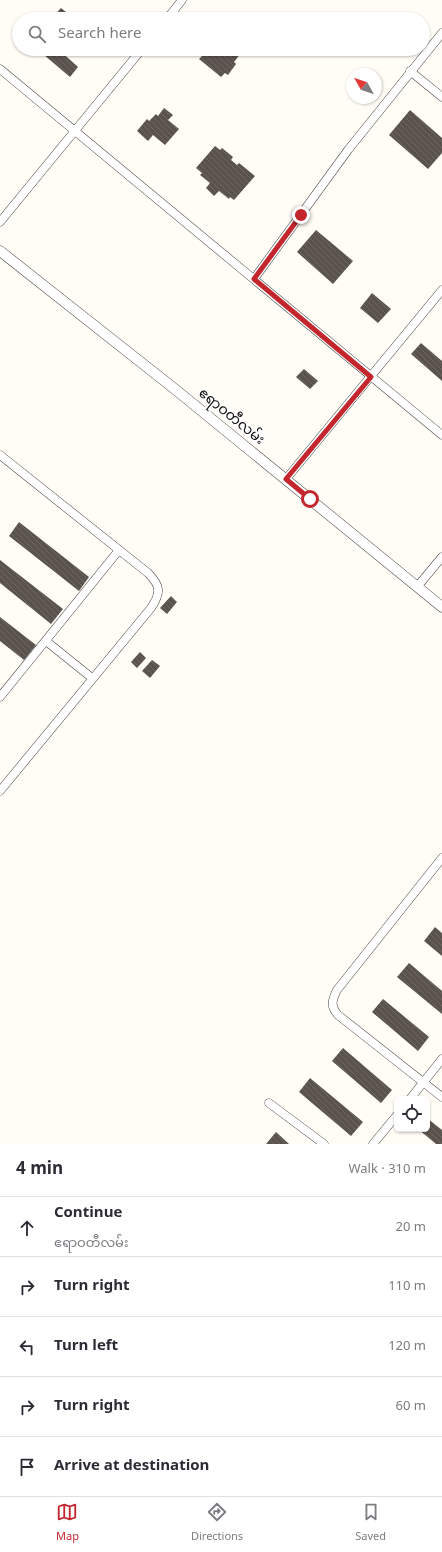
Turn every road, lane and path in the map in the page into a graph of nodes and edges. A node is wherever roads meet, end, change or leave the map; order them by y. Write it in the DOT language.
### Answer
graph roads {
  1 [pos="182,0"];
  2 [pos="173,12"];
  3 [pos="442,33"];
  4 [pos="430,47"];
  5 [pos="136,56"];
  6 [pos="423,56"];
  7 [pos="0,70"];
  8 [pos="410,71"];
  9 [pos="442,97"];
  10 [pos="75,131"];
  11 [pos="0,222"];
  12 [pos="0,251"];
  13 [pos="254,279"];
  14 [pos="442,290"];
  15 [pos="371,377"];
  16 [pos="442,436"];
  17 [pos="0,455"];
  18 [pos="286,479"];
  19 [pos="119,550"];
  20 [pos="442,557"];
  21 [pos="417,587"];
  22 [pos="442,607"];
  23 [pos="46,641"];
  24 [pos="92,678"];
  25 [pos="0,697"];
  26 [pos="0,791"];
  27 [pos="442,858"];
  28 [pos="442,1059"];
  29 [pos="424,1083"];
  30 [pos="413,1096"];
  31 [pos="442,1097"];
  32 [pos="269,1103"];
  33 [pos="394,1119"];
  34 [pos="324,1144"];
  35 [pos="373,1144"];
  1 -- 2 [label="street"];
  3 -- 4 [label="street"];
  5 -- 10 [label="street"];
  6 -- 8 [label="street"];
  7 -- 10 [label="street"];
  8 -- 9 [label="street"];
  8 -- 13 [label="street"];
  10 -- 11 [label="street"];
  10 -- 13 [label="street"];
  12 -- 18 [label="street, ဧရာဝတီလမ်း"];
  13 -- 15 [label="street"];
  14 -- 15 [label="street"];
  15 -- 16 [label="street"];
  15 -- 18 [label="street"];
  17 -- 19 [label="street"];
  18 -- 21 [label="street, ဧရာဝတီလမ်း"];
  19 -- 23 [label="street"];
  19 -- 24 [label="street"];
  20 -- 21 [label="street"];
  21 -- 22 [label="street, ဧရာဝတီလမ်း"];
  23 -- 24 [label="street"];
  23 -- 25 [label="street"];
  24 -- 26 [label="street"];
  27 -- 29 [label="street"];
  28 -- 29 [label="street"];
  29 -- 30 [label="street"];
  29 -- 31 [label="street"];
  32 -- 34 [label="street"];
  33 -- 35 [label="street"];
}
